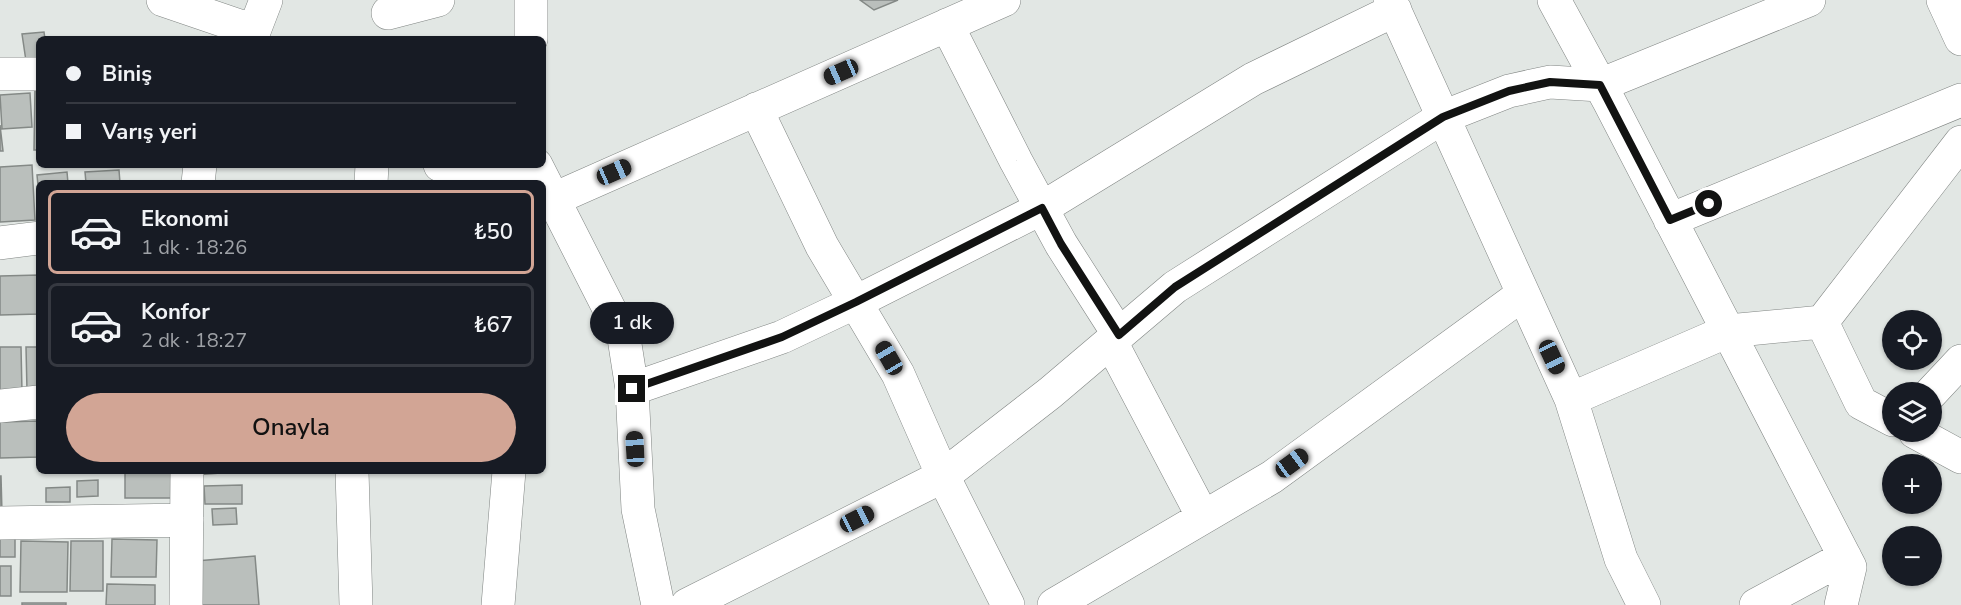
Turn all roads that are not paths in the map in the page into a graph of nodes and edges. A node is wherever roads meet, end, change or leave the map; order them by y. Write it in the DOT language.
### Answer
graph roads {
  1 [pos="163,0"];
  2 [pos="266,0"];
  3 [pos="438,0"];
  4 [pos="531,0"];
  5 [pos="1004,0"];
  6 [pos="1554,0"];
  7 [pos="1809,0"];
  8 [pos="1943,0"];
  9 [pos="1393,5"];
  10 [pos="386,17"];
  11 [pos="948,25"];
  12 [pos="253,35"];
  13 [pos="531,36"];
  14 [pos="1961,39"];
  15 [pos="0,74"];
  16 [pos="36,74"];
  17 [pos="1600,85"];
  18 [pos="1961,100"];
  19 [pos="756,109"];
  20 [pos="1443,117"];
  21 [pos="1961,142"];
  22 [pos="455,168"];
  23 [pos="513,180"];
  24 [pos="546,185"];
  25 [pos="546,193"];
  26 [pos="1042,208"];
  27 [pos="1670,220"];
  28 [pos="36,238"];
  29 [pos="0,243"];
  30 [pos="1523,294"];
  31 [pos="856,302"];
  32 [pos="1822,322"];
  33 [pos="1728,331"];
  34 [pos="1115,339"];
  35 [pos="1961,361"];
  36 [pos="1941,382"];
  37 [pos="632,389"];
  38 [pos="1571,399"];
  39 [pos="36,402"];
  40 [pos="0,406"];
  41 [pos="1882,414"];
  42 [pos="1933,442"];
  43 [pos="1961,457"];
  44 [pos="187,474"];
  45 [pos="352,474"];
  46 [pos="509,474"];
  47 [pos="943,476"];
  48 [pos="1203,518"];
  49 [pos="187,520"];
  50 [pos="0,523"];
  51 [pos="1845,557"];
  52 [pos="186,605"];
  53 [pos="356,605"];
  54 [pos="498,605"];
  55 [pos="658,605"];
  56 [pos="687,605"];
  57 [pos="1008,605"];
  58 [pos="1054,605"];
  59 [pos="1644,605"];
  60 [pos="1756,605"];
  61 [pos="1841,605"];
  1 -- 12 [label="street"];
  2 -- 12 [label="street"];
  3 -- 10 [label="street"];
  4 -- 13 [label="street"];
  5 -- 11 [label="street"];
  6 -- 17 [label="street"];
  7 -- 17 [label="street"];
  8 -- 14 [label="street"];
  9 -- 20 [label="street"];
  9 -- 26 [label="street"];
  11 -- 19 [label="street"];
  11 -- 26 [label="street"];
  15 -- 16 [label="street"];
  17 -- 20 [label="street"];
  17 -- 27 [label="street"];
  18 -- 27 [label="street"];
  19 -- 24 [label="street"];
  19 -- 31 [label="street"];
  20 -- 30 [label="street"];
  20 -- 34 [label="street"];
  21 -- 32 [label="street"];
  22 -- 23 [label="street"];
  25 -- 37 [label="street"];
  26 -- 31 [label="street"];
  26 -- 34 [label="street"];
  27 -- 33 [label="street"];
  28 -- 29 [label="street"];
  30 -- 38 [label="street"];
  30 -- 48 [label="street"];
  31 -- 37 [label="street"];
  31 -- 47 [label="street"];
  32 -- 33 [label="street"];
  32 -- 41 [label="street"];
  33 -- 38 [label="street"];
  33 -- 51 [label="street"];
  34 -- 47 [label="street"];
  34 -- 48 [label="street"];
  35 -- 36 [label="street"];
  37 -- 55 [label="street"];
  38 -- 59 [label="street"];
  39 -- 40 [label="street"];
  42 -- 43 [label="street"];
  44 -- 49 [label="street"];
  45 -- 53 [label="street"];
  46 -- 54 [label="street"];
  47 -- 56 [label="street"];
  47 -- 57 [label="street"];
  48 -- 58 [label="street"];
  49 -- 50 [label="street"];
  49 -- 52 [label="street"];
  51 -- 60 [label="street"];
  51 -- 61 [label="street"];
}
